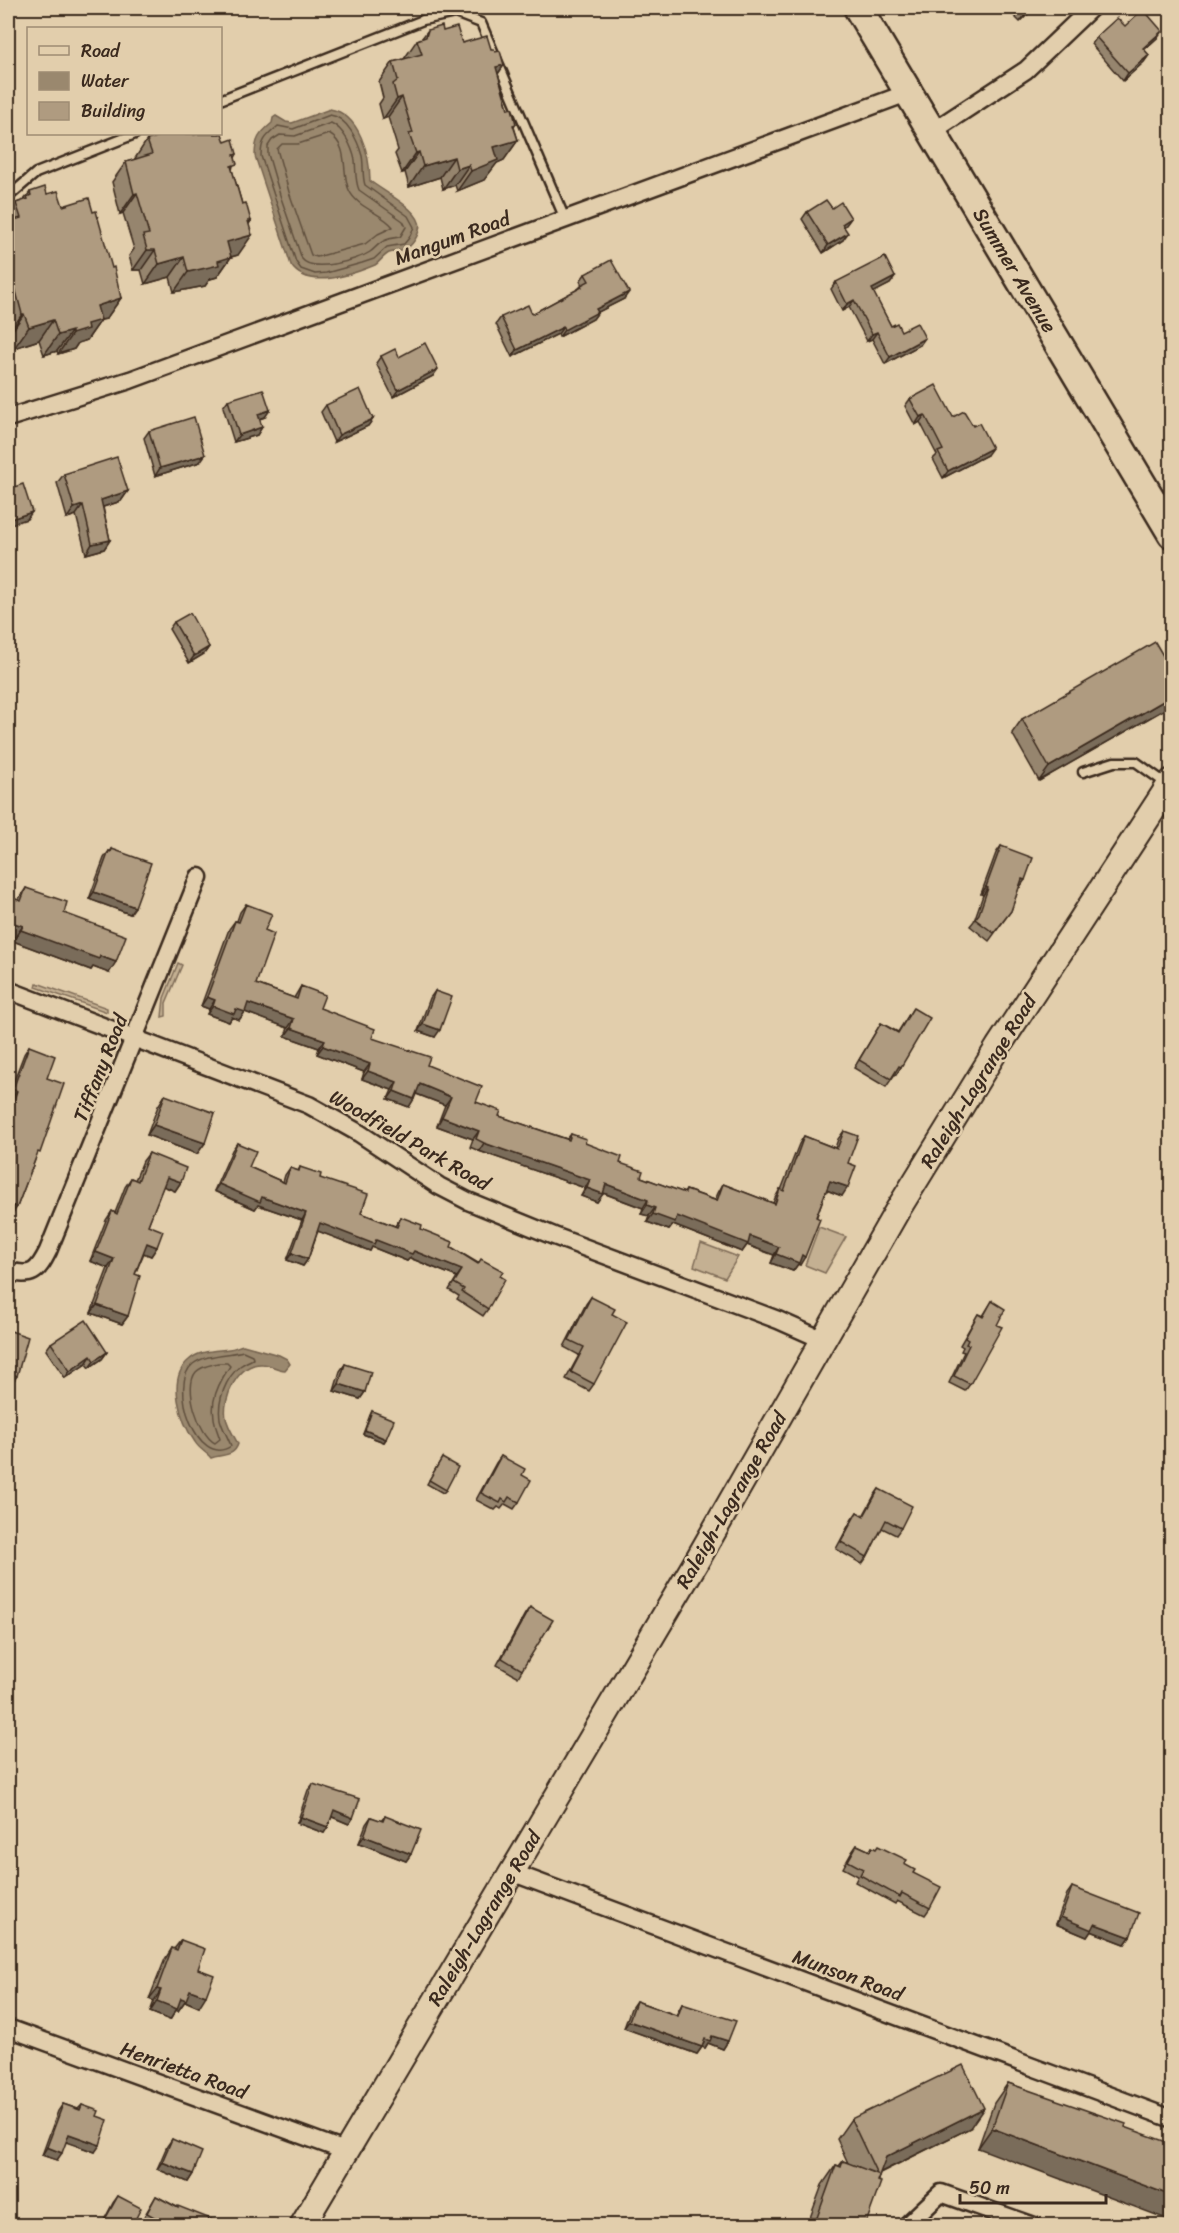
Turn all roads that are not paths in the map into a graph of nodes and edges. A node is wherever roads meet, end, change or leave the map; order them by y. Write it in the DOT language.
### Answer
graph roads {
  1 [pos="858,8"];
  2 [pos="1091,8"];
  3 [pos="910,92"];
  4 [pos="222,99"];
  5 [pos="933,131"];
  6 [pos="132,135"];
  7 [pos="8,197"];
  8 [pos="565,219"];
  9 [pos="8,418"];
  10 [pos="1172,534"];
  11 [pos="1083,772"];
  12 [pos="1170,783"];
  13 [pos="199,877"];
  14 [pos="8,990"];
  15 [pos="134,1038"];
  16 [pos="8,1271"];
  17 [pos="823,1340"];
  18 [pos="511,1872"];
  19 [pos="8,2028"];
  20 [pos="1172,2119"];
  21 [pos="345,2151"];
  22 [pos="907,2225"];
  23 [pos="302,2226"];
  24 [pos="1034,2226"];
  1 -- 3 [label="main road, Summer Avenue"];
  2 -- 5 [label="street"];
  3 -- 5 [label="main road, Summer Avenue"];
  3 -- 8 [label="street, Mangum Road"];
  4 -- 8 [label="lane"];
  5 -- 10 [label="main road, Summer Avenue"];
  6 -- 7 [label="lane"];
  8 -- 9 [label="street, Mangum Road"];
  11 -- 12 [label="lane"];
  12 -- 17 [label="main road, Raleigh-Lagrange Road"];
  13 -- 15 [label="street, Tiffany Road"];
  14 -- 15 [label="street, Woodfield Park Road"];
  15 -- 16 [label="street, Tiffany Road"];
  15 -- 17 [label="street, Woodfield Park Road"];
  17 -- 18 [label="main road, Raleigh-Lagrange Road"];
  18 -- 20 [label="street, Munson Road"];
  18 -- 21 [label="main road, Raleigh-Lagrange Road"];
  19 -- 21 [label="street, Henrietta Road"];
  21 -- 23 [label="main road, Raleigh-Lagrange Road"];
  22 -- 24 [label="street"];
}
